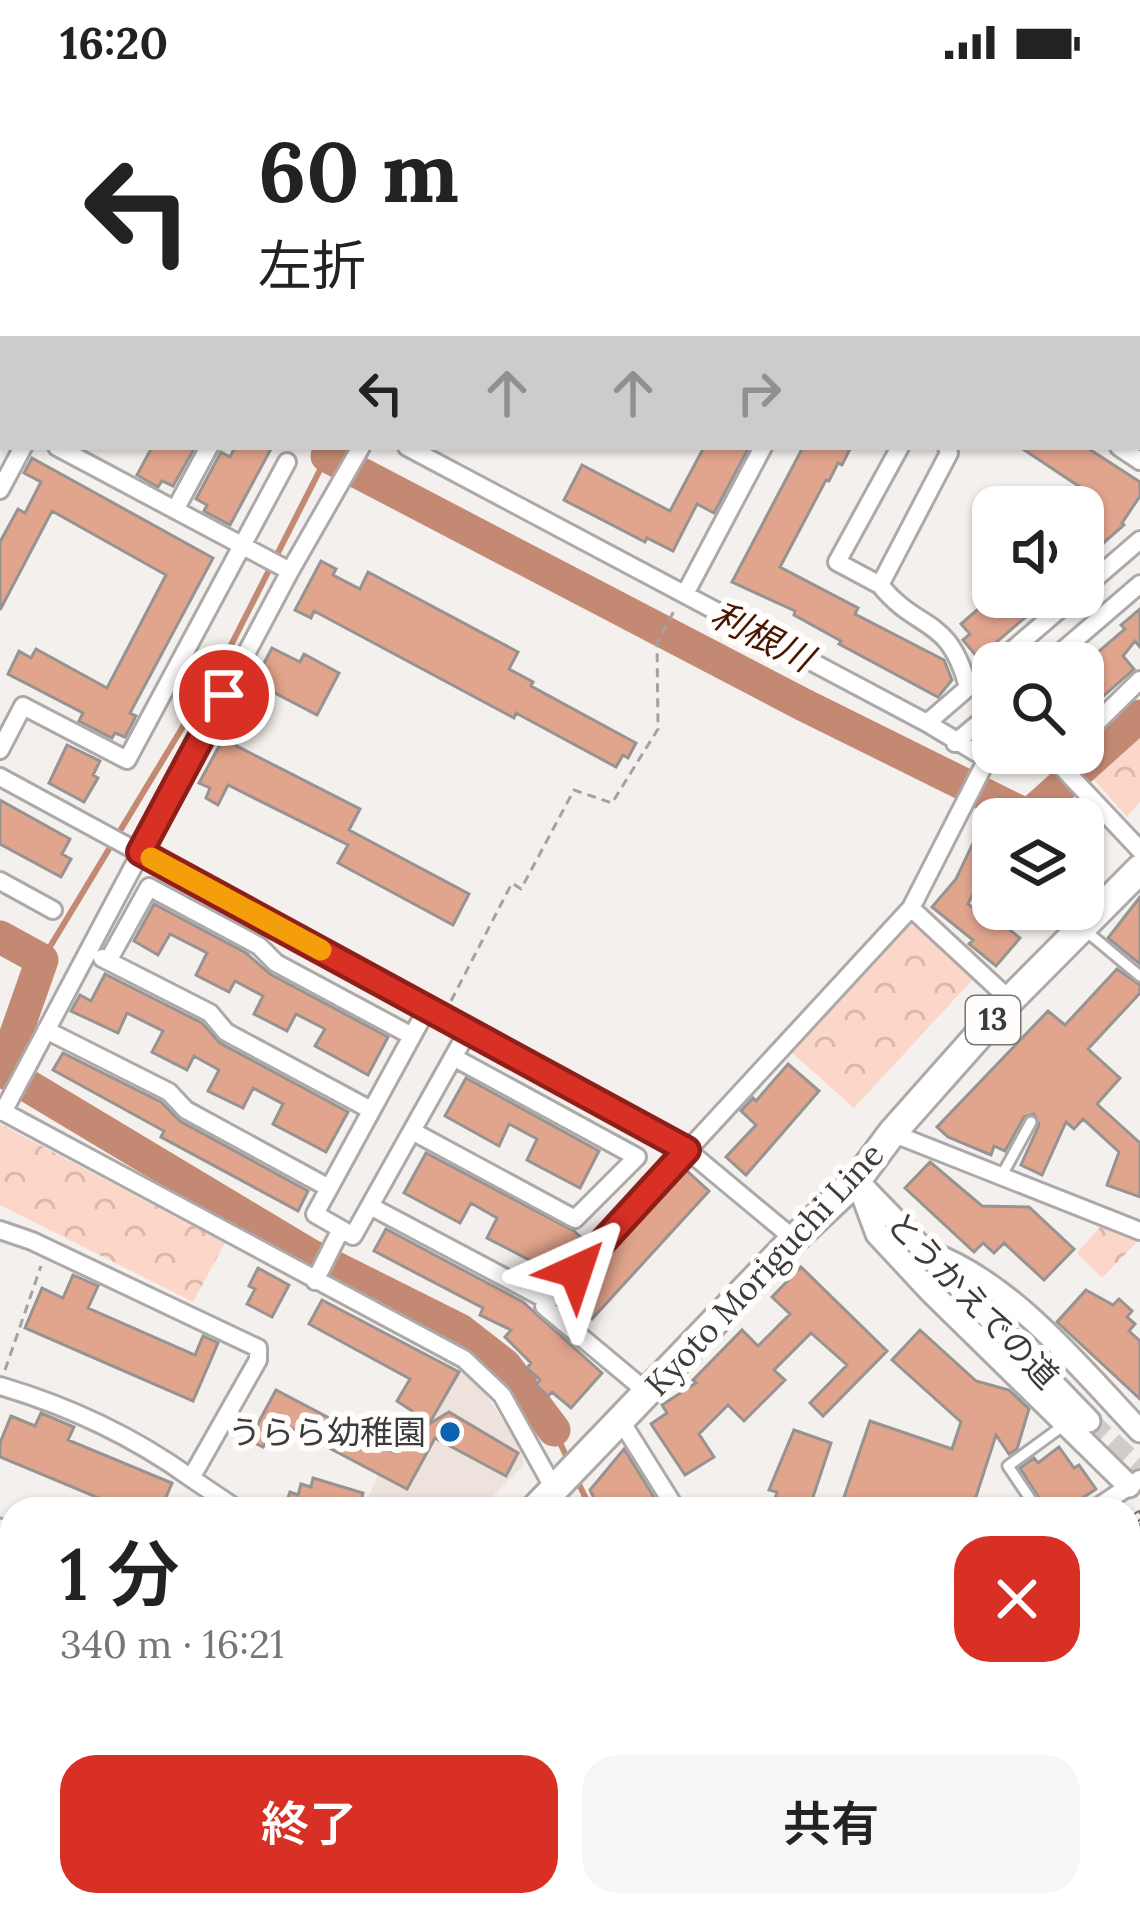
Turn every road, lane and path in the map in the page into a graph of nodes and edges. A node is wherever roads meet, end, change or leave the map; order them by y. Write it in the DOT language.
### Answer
graph roads {
  1 [pos="21,450"];
  2 [pos="63,450"];
  3 [pos="207,450"];
  4 [pos="360,450"];
  5 [pos="412,450"];
  6 [pos="762,450"];
  7 [pos="898,450"];
  8 [pos="948,450"];
  9 [pos="287,462"];
  10 [pos="0,490"];
  11 [pos="175,510"];
  12 [pos="1140,540"];
  13 [pos="242,545"];
  14 [pos="290,571"];
  15 [pos="1104,571"];
  16 [pos="1140,584"];
  17 [pos="880,585"];
  18 [pos="685,594"];
  19 [pos="671,615"];
  20 [pos="1050,618"];
  21 [pos="1022,642"];
  22 [pos="1072,642"];
  23 [pos="1140,680"];
  24 [pos="972,685"];
  25 [pos="968,688"];
  26 [pos="1104,715"];
  27 [pos="927,723"];
  28 [pos="972,729"];
  29 [pos="955,743"];
  30 [pos="0,750"];
  31 [pos="972,757"];
  32 [pos="980,774"];
  33 [pos="1072,774"];
  34 [pos="0,777"];
  35 [pos="1140,850"];
  36 [pos="140,852"];
  37 [pos="1140,869"];
  38 [pos="0,881"];
  39 [pos="1104,906"];
  40 [pos="911,908"];
  41 [pos="53,910"];
  42 [pos="1080,930"];
  43 [pos="1084,930"];
  44 [pos="88,951"];
  45 [pos="108,961"];
  46 [pos="1140,976"];
  47 [pos="1010,1000"];
  48 [pos="436,1011"];
  49 [pos="469,1029"];
  50 [pos="46,1030"];
  51 [pos="412,1036"];
  52 [pos="453,1057"];
  53 [pos="2,1111"];
  54 [pos="371,1111"];
  55 [pos="1031,1122"];
  56 [pos="412,1130"];
  57 [pos="892,1133"];
  58 [pos="687,1150"];
  59 [pos="1001,1176"];
  60 [pos="857,1180"];
  61 [pos="329,1188"];
  62 [pos="370,1206"];
  63 [pos="341,1229"];
  64 [pos="0,1230"];
  65 [pos="1140,1231"];
  66 [pos="794,1239"];
  67 [pos="47,1248"];
  68 [pos="924,1251"];
  69 [pos="315,1281"];
  70 [pos="549,1301"];
  71 [pos="1,1387"];
  72 [pos="647,1392"];
  73 [pos="1089,1420"];
  74 [pos="621,1421"];
  75 [pos="1064,1425"];
  76 [pos="1140,1432"];
  77 [pos="191,1478"];
  78 [pos="559,1482"];
  79 [pos="1135,1483"];
  80 [pos="219,1497"];
  81 [pos="668,1497"];
  82 [pos="1028,1497"];
  1 -- 10 [label="street"];
  2 -- 11 [label="street"];
  3 -- 11 [label="street"];
  4 -- 14 [label="street"];
  5 -- 18 [label="street"];
  6 -- 18 [label="street"];
  7 -- 17 [label="street"];
  8 -- 17 [label="street"];
  9 -- 13 [label="street"];
  11 -- 13 [label="street"];
  12 -- 15 [label="street"];
  13 -- 14 [label="street"];
  13 -- 30 [label="street"];
  14 -- 36 [label="street"];
  16 -- 22 [label="street"];
  17 -- 25 [label="street"];
  18 -- 27 [label="street"];
  19 -- 48 [label="path"];
  20 -- 21 [label="street"];
  23 -- 26 [label="street"];
  24 -- 25 [label="street"];
  25 -- 27 [label="street"];
  27 -- 29 [label="street"];
  28 -- 29 [label="street"];
  29 -- 31 [label="street"];
  32 -- 40 [label="street"];
  33 -- 35 [label="street"];
  34 -- 36 [label="street"];
  36 -- 44 [label="street"];
  36 -- 48 [label="street"];
  37 -- 39 [label="main road, Kyoto Moriguchi Line / 13"];
  38 -- 41 [label="street"];
  40 -- 47 [label="street"];
  40 -- 58 [label="street"];
  42 -- 47 [label="main road, Kyoto Moriguchi Line / 13"];
  43 -- 46 [label="lane"];
  44 -- 45 [label="street"];
  44 -- 50 [label="street"];
  45 -- 51 [label="street"];
  45 -- 54 [label="street"];
  47 -- 57 [label="main road, Kyoto Moriguchi Line / 13"];
  48 -- 49 [label="street"];
  48 -- 51 [label="street"];
  49 -- 52 [label="street"];
  49 -- 58 [label="street"];
  50 -- 53 [label="street"];
  50 -- 61 [label="street"];
  51 -- 54 [label="street"];
  52 -- 56 [label="street"];
  52 -- 56 [label="street"];
  53 -- 69 [label="street"];
  54 -- 61 [label="street"];
  55 -- 59 [label="lane"];
  56 -- 62 [label="street"];
  57 -- 59 [label="street"];
  57 -- 60 [label="main road, Kyoto Moriguchi Line / 13"];
  58 -- 66 [label="street"];
  58 -- 70 [label="street"];
  59 -- 65 [label="street"];
  60 -- 66 [label="main road, Kyoto Moriguchi Line / 13"];
  60 -- 68 [label="street, とうかえでの道"];
  60 -- 75 [label="street"];
  61 -- 63 [label="street"];
  62 -- 63 [label="street"];
  62 -- 70 [label="street"];
  63 -- 69 [label="street"];
  64 -- 67 [label="street"];
  66 -- 72 [label="main road, Kyoto Moriguchi Line / 13"];
  67 -- 71 [label="path"];
  67 -- 77 [label="street"];
  68 -- 73 [label="street, とうかえでの道"];
  68 -- 76 [label="street"];
  69 -- 78 [label="street"];
  70 -- 72 [label="street"];
  71 -- 77 [label="street"];
  72 -- 74 [label="main road, Kyoto Moriguchi Line / 13"];
  74 -- 78 [label="main road, Kyoto Moriguchi Line / 13"];
  74 -- 81 [label="street"];
  75 -- 79 [label="street"];
  75 -- 82 [label="lane"];
  77 -- 80 [label="street"];
}
